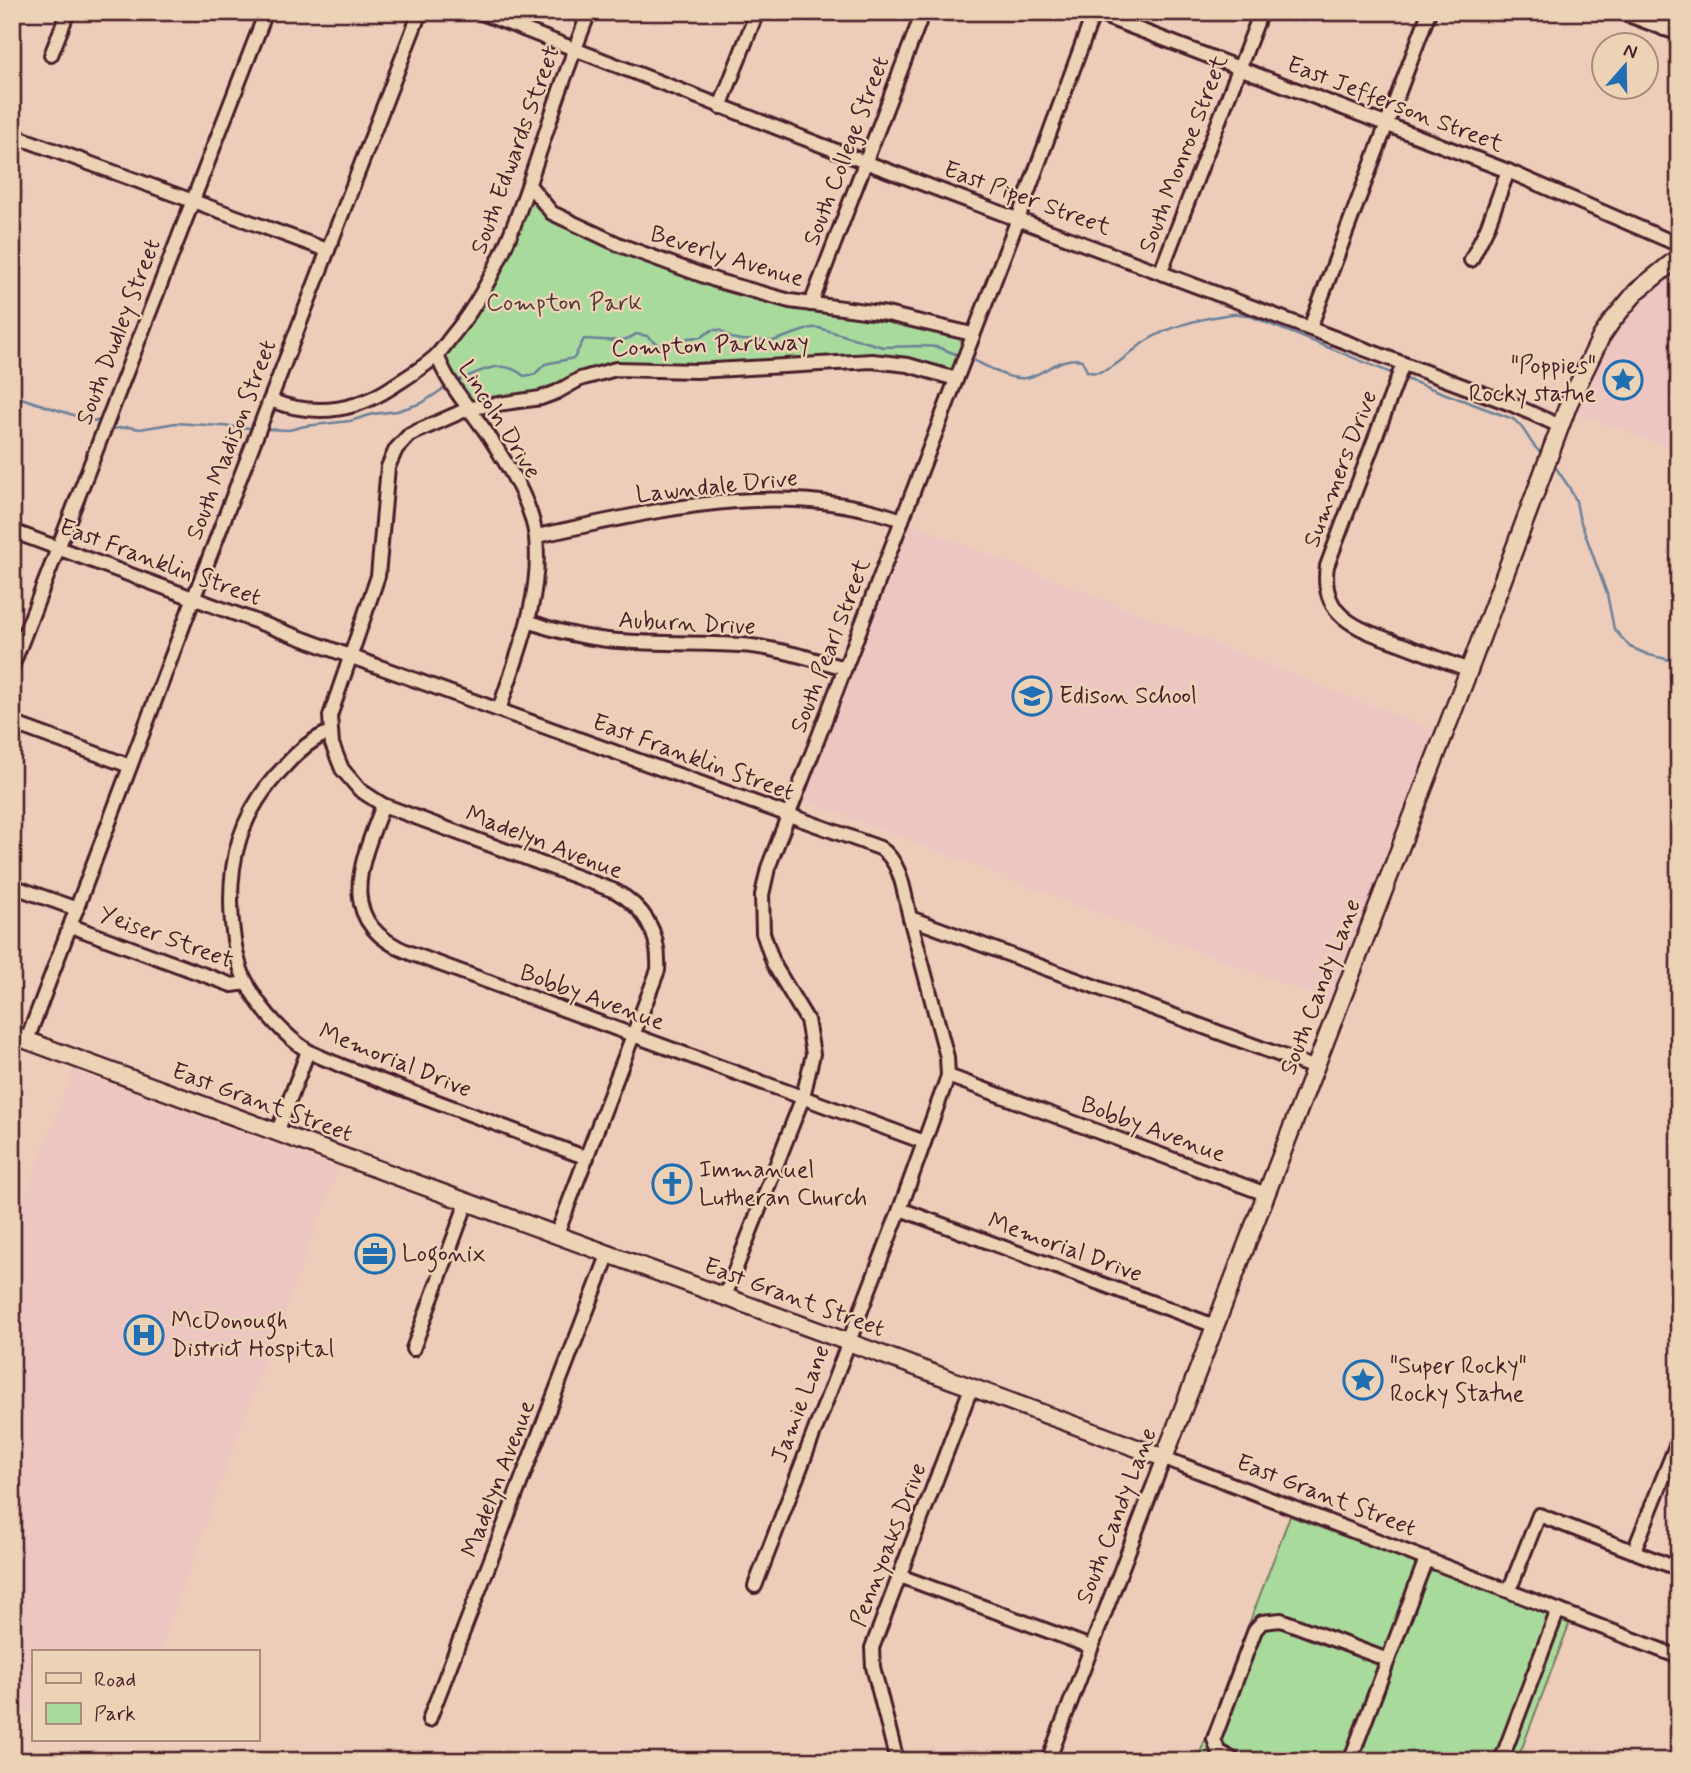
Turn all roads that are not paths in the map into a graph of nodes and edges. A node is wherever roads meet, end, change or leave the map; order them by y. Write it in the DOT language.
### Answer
graph roads {
  1 [pos="68,12"];
  2 [pos="266,12"];
  3 [pos="419,12"];
  4 [pos="479,12"];
  5 [pos="589,12"];
  6 [pos="757,12"];
  7 [pos="923,12"];
  8 [pos="1093,12"];
  9 [pos="1261,12"];
  10 [pos="1429,12"];
  11 [pos="1620,12"];
  12 [pos="1670,12"];
  13 [pos="1664,29"];
  14 [pos="1679,34"];
  15 [pos="574,50"];
  16 [pos="51,55"];
  17 [pos="1239,69"];
  18 [pos="720,107"];
  19 [pos="1387,125"];
  20 [pos="16,136"];
  21 [pos="12,155"];
  22 [pos="865,162"];
  23 [pos="1508,171"];
  24 [pos="529,185"];
  25 [pos="193,201"];
  26 [pos="1018,219"];
  27 [pos="1679,245"];
  28 [pos="327,250"];
  29 [pos="1679,257"];
  30 [pos="1471,260"];
  31 [pos="1161,271"];
  32 [pos="811,304"];
  33 [pos="1310,328"];
  34 [pos="972,334"];
  35 [pos="437,355"];
  36 [pos="1403,364"];
  37 [pos="956,379"];
  38 [pos="270,400"];
  39 [pos="470,408"];
  40 [pos="1560,426"];
  41 [pos="902,520"];
  42 [pos="12,531"];
  43 [pos="536,536"];
  44 [pos="58,548"];
  45 [pos="194,597"];
  46 [pos="528,621"];
  47 [pos="352,657"];
  48 [pos="12,667"];
  49 [pos="845,668"];
  50 [pos="1469,670"];
  51 [pos="499,710"];
  52 [pos="12,723"];
  53 [pos="330,732"];
  54 [pos="130,766"];
  55 [pos="383,805"];
  56 [pos="788,816"];
  57 [pos="12,886"];
  58 [pos="77,909"];
  59 [pos="910,918"];
  60 [pos="71,926"];
  61 [pos="247,983"];
  62 [pos="635,1035"];
  63 [pos="20,1037"];
  64 [pos="308,1051"];
  65 [pos="1315,1068"];
  66 [pos="948,1076"];
  67 [pos="803,1097"];
  68 [pos="276,1133"];
  69 [pos="924,1142"];
  70 [pos="587,1158"];
  71 [pos="1266,1194"];
  72 [pos="467,1202"];
  73 [pos="900,1209"];
  74 [pos="557,1234"];
  75 [pos="609,1253"];
  76 [pos="725,1296"];
  77 [pos="1214,1325"];
  78 [pos="848,1342"];
  79 [pos="413,1349"];
  80 [pos="971,1388"];
  81 [pos="1679,1438"];
  82 [pos="1164,1458"];
  83 [pos="1634,1551"];
  84 [pos="1426,1559"];
  85 [pos="1679,1569"];
  86 [pos="900,1576"];
  87 [pos="755,1586"];
  88 [pos="1509,1591"];
  89 [pos="1558,1610"];
  90 [pos="1091,1647"];
  91 [pos="1679,1657"];
  92 [pos="1388,1660"];
  93 [pos="429,1720"];
  94 [pos="897,1761"];
  95 [pos="1048,1761"];
  96 [pos="1235,1761"];
  97 [pos="1350,1761"];
  98 [pos="1501,1761"];
  1 -- 16 [label="street"];
  2 -- 25 [label="street, South Dudley Street"];
  3 -- 28 [label="street, South Madison Street"];
  4 -- 15 [label="street, East Piper Street"];
  5 -- 15 [label="street, South Edwards Street"];
  6 -- 18 [label="street"];
  7 -- 22 [label="street, South College Street"];
  8 -- 17 [label="street, East Jefferson Street"];
  8 -- 26 [label="street, South Pearl Street"];
  9 -- 17 [label="street, South Monroe Street"];
  10 -- 19 [label="street"];
  11 -- 13 [label="street"];
  12 -- 13 [label="street"];
  13 -- 14 [label="street"];
  15 -- 18 [label="street, East Piper Street"];
  15 -- 24 [label="street, South Edwards Street"];
  17 -- 19 [label="street, East Jefferson Street"];
  17 -- 31 [label="street, South Monroe Street"];
  18 -- 22 [label="street, East Piper Street"];
  19 -- 23 [label="street, East Jefferson Street"];
  19 -- 33 [label="street"];
  20 -- 21 [label="street"];
  20 -- 25 [label="street"];
  22 -- 26 [label="street, East Piper Street"];
  22 -- 32 [label="street, South College Street"];
  23 -- 27 [label="street, East Jefferson Street"];
  23 -- 30 [label="street"];
  24 -- 32 [label="street, Beverly Avenue"];
  24 -- 35 [label="street, South Edwards Street"];
  25 -- 28 [label="street"];
  25 -- 44 [label="street, South Dudley Street"];
  26 -- 31 [label="street, East Piper Street"];
  26 -- 34 [label="street, South Pearl Street"];
  28 -- 38 [label="street, South Madison Street"];
  29 -- 40 [label="main road, South Candy Lane"];
  31 -- 33 [label="street, East Piper Street"];
  32 -- 34 [label="street, Beverly Avenue"];
  33 -- 36 [label="street, East Piper Street"];
  34 -- 37 [label="street, South Pearl Street"];
  35 -- 38 [label="street, South Edwards Street"];
  35 -- 39 [label="street, Lincoln Drive"];
  36 -- 40 [label="street, East Piper Street"];
  36 -- 50 [label="street, Summers Drive"];
  37 -- 39 [label="street, Compton Parkway"];
  37 -- 41 [label="street, South Pearl Street"];
  38 -- 45 [label="street, South Madison Street"];
  39 -- 43 [label="street, Lincoln Drive"];
  39 -- 47 [label="street"];
  40 -- 50 [label="main road, South Candy Lane"];
  41 -- 43 [label="street, Lawndale Drive"];
  41 -- 49 [label="street, South Pearl Street"];
  42 -- 44 [label="street, East Franklin Street"];
  43 -- 46 [label="street, Lincoln Drive"];
  44 -- 45 [label="street, East Franklin Street"];
  44 -- 48 [label="street, South Dudley Street"];
  45 -- 47 [label="street, East Franklin Street"];
  45 -- 54 [label="street, South Madison Street"];
  46 -- 49 [label="street, Auburn Drive"];
  46 -- 51 [label="street, Lincoln Drive"];
  47 -- 51 [label="street, East Franklin Street"];
  47 -- 53 [label="street, Madelyn Avenue"];
  49 -- 56 [label="street, South Pearl Street"];
  50 -- 65 [label="main road, South Candy Lane"];
  51 -- 56 [label="street, East Franklin Street"];
  52 -- 54 [label="street"];
  53 -- 55 [label="street, Madelyn Avenue"];
  53 -- 61 [label="street, Memorial Drive"];
  54 -- 58 [label="street, South Madison Street"];
  55 -- 62 [label="street, Madelyn Avenue"];
  55 -- 62 [label="street, Bobby Avenue"];
  56 -- 59 [label="street, East Franklin Street"];
  56 -- 67 [label="street, South Pearl Street"];
  57 -- 58 [label="street, Yeiser Street"];
  58 -- 60 [label="street, South Madison Street"];
  59 -- 65 [label="street"];
  59 -- 66 [label="street, Jamie Lane"];
  60 -- 61 [label="street, Yeiser Street"];
  60 -- 63 [label="street, South Madison Street"];
  61 -- 64 [label="street, Memorial Drive"];
  62 -- 67 [label="street, Bobby Avenue"];
  62 -- 70 [label="street, Madelyn Avenue"];
  63 -- 68 [label="main road, East Grant Street"];
  64 -- 68 [label="street"];
  64 -- 70 [label="street, Memorial Drive"];
  65 -- 71 [label="main road, South Candy Lane"];
  66 -- 69 [label="street, Jamie Lane"];
  66 -- 71 [label="street, Bobby Avenue"];
  67 -- 69 [label="street, Bobby Avenue"];
  67 -- 76 [label="street, South Pearl Street"];
  68 -- 72 [label="main road, East Grant Street"];
  69 -- 73 [label="street, Jamie Lane"];
  70 -- 74 [label="street, Madelyn Avenue"];
  71 -- 77 [label="main road, South Candy Lane"];
  72 -- 74 [label="main road, East Grant Street"];
  72 -- 79 [label="street"];
  73 -- 77 [label="street, Memorial Drive"];
  73 -- 78 [label="street, Jamie Lane"];
  74 -- 75 [label="main road, East Grant Street"];
  75 -- 76 [label="main road, East Grant Street"];
  75 -- 93 [label="street, Madelyn Avenue"];
  76 -- 78 [label="main road, East Grant Street"];
  77 -- 82 [label="main road, South Candy Lane"];
  78 -- 80 [label="main road, East Grant Street"];
  78 -- 87 [label="street, Jamie Lane"];
  80 -- 82 [label="main road, East Grant Street"];
  80 -- 86 [label="street, Pennyoaks Drive"];
  81 -- 83 [label="street"];
  82 -- 84 [label="street, East Grant Street"];
  82 -- 90 [label="street, South Candy Lane"];
  83 -- 85 [label="street"];
  83 -- 88 [label="street"];
  84 -- 88 [label="street, East Grant Street"];
  84 -- 92 [label="street"];
  86 -- 90 [label="street"];
  86 -- 94 [label="street, Pennyoaks Drive"];
  88 -- 89 [label="street, East Grant Street"];
  89 -- 91 [label="street, East Grant Street"];
  89 -- 98 [label="street"];
  90 -- 95 [label="street, South Candy Lane"];
  92 -- 96 [label="street"];
  92 -- 97 [label="street"];
}
